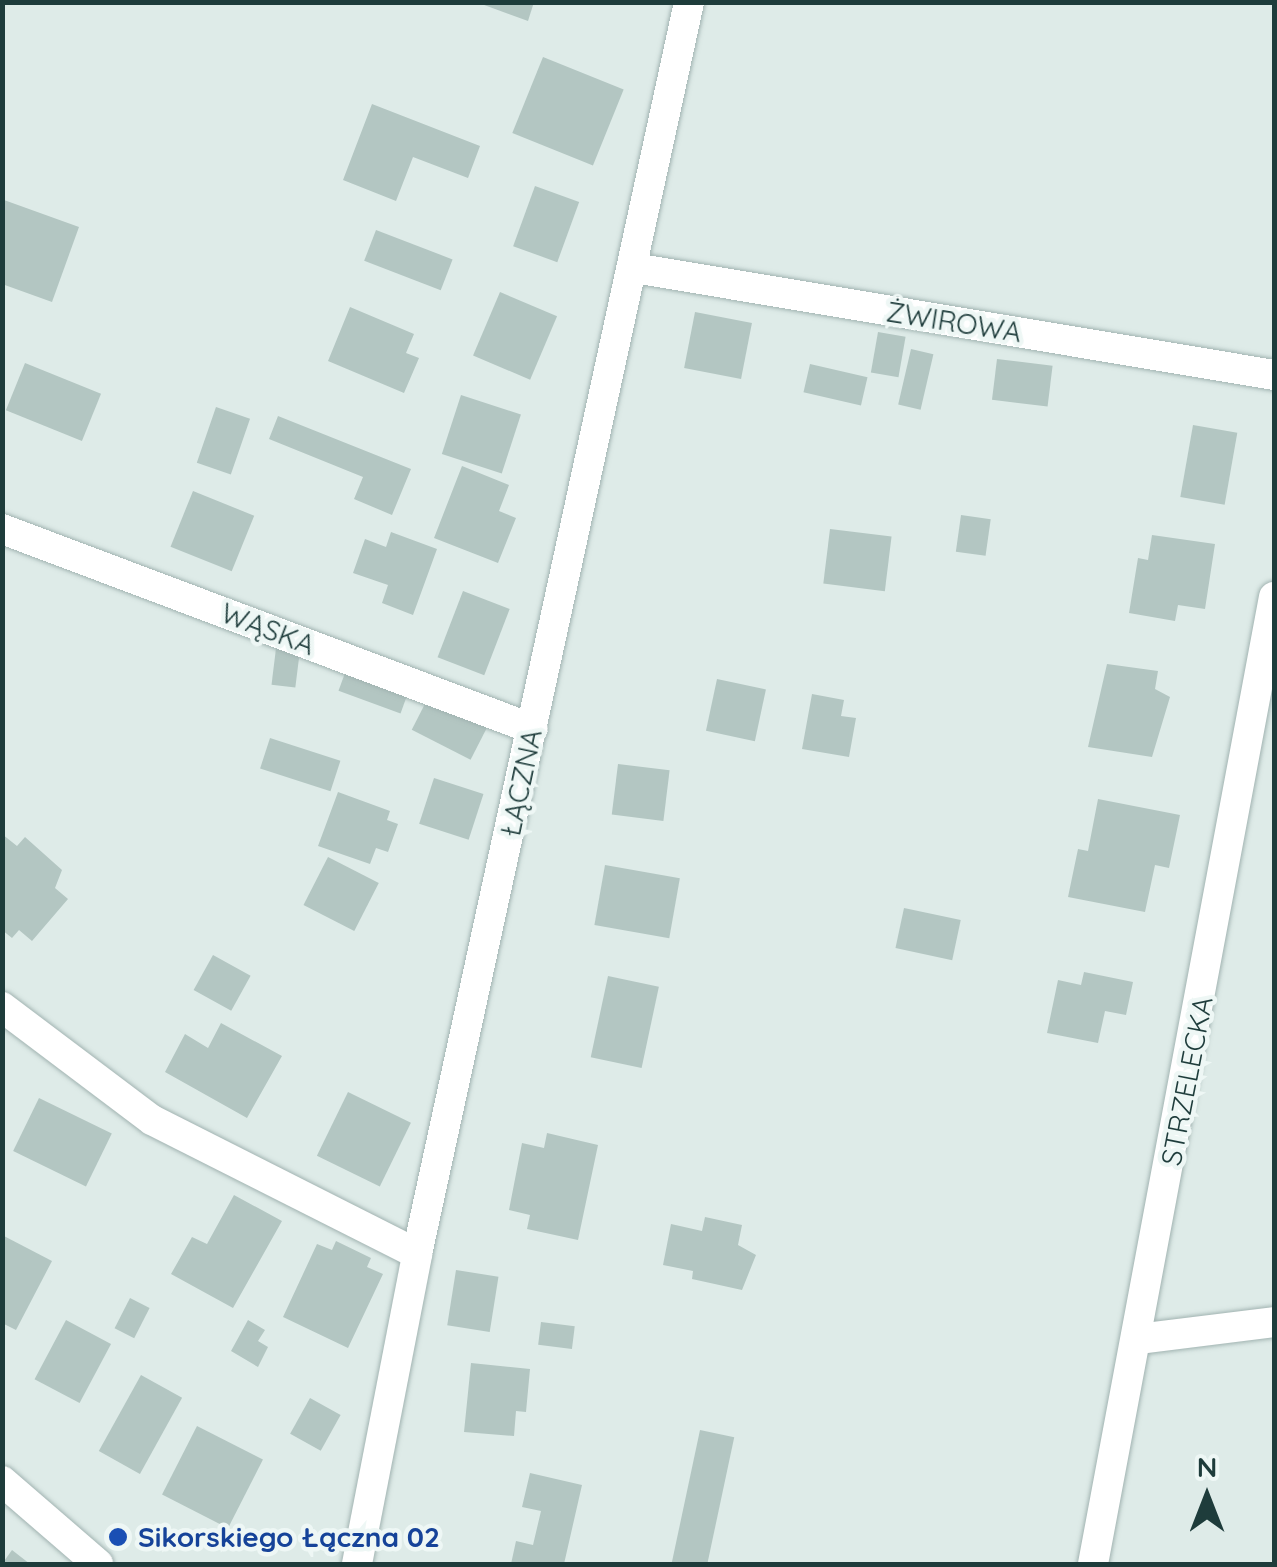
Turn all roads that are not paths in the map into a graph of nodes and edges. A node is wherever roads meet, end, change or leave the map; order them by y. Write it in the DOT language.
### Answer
graph roads {
  1 [pos="688,2"];
  2 [pos="634,268"];
  3 [pos="1274,375"];
  4 [pos="2,528"];
  5 [pos="1274,597"];
  6 [pos="533,729"];
  7 [pos="2,1007"];
  8 [pos="417,1254"];
  9 [pos="1274,1322"];
  10 [pos="1138,1340"];
  11 [pos="2,1481"];
  12 [pos="98,1564"];
  13 [pos="357,1564"];
  14 [pos="1093,1564"];
  1 -- 2 [label="street, ŁĄCZNA"];
  2 -- 3 [label="street, ŻWIROWA"];
  2 -- 6 [label="street, ŁĄCZNA"];
  4 -- 6 [label="street, WĄSKA"];
  5 -- 10 [label="street, STRZELECKA"];
  6 -- 8 [label="street, ŁĄCZNA"];
  7 -- 8 [label="street"];
  8 -- 13 [label="street, ŁĄCZNA"];
  9 -- 10 [label="street"];
  10 -- 14 [label="street, STRZELECKA"];
  11 -- 12 [label="street"];
}
